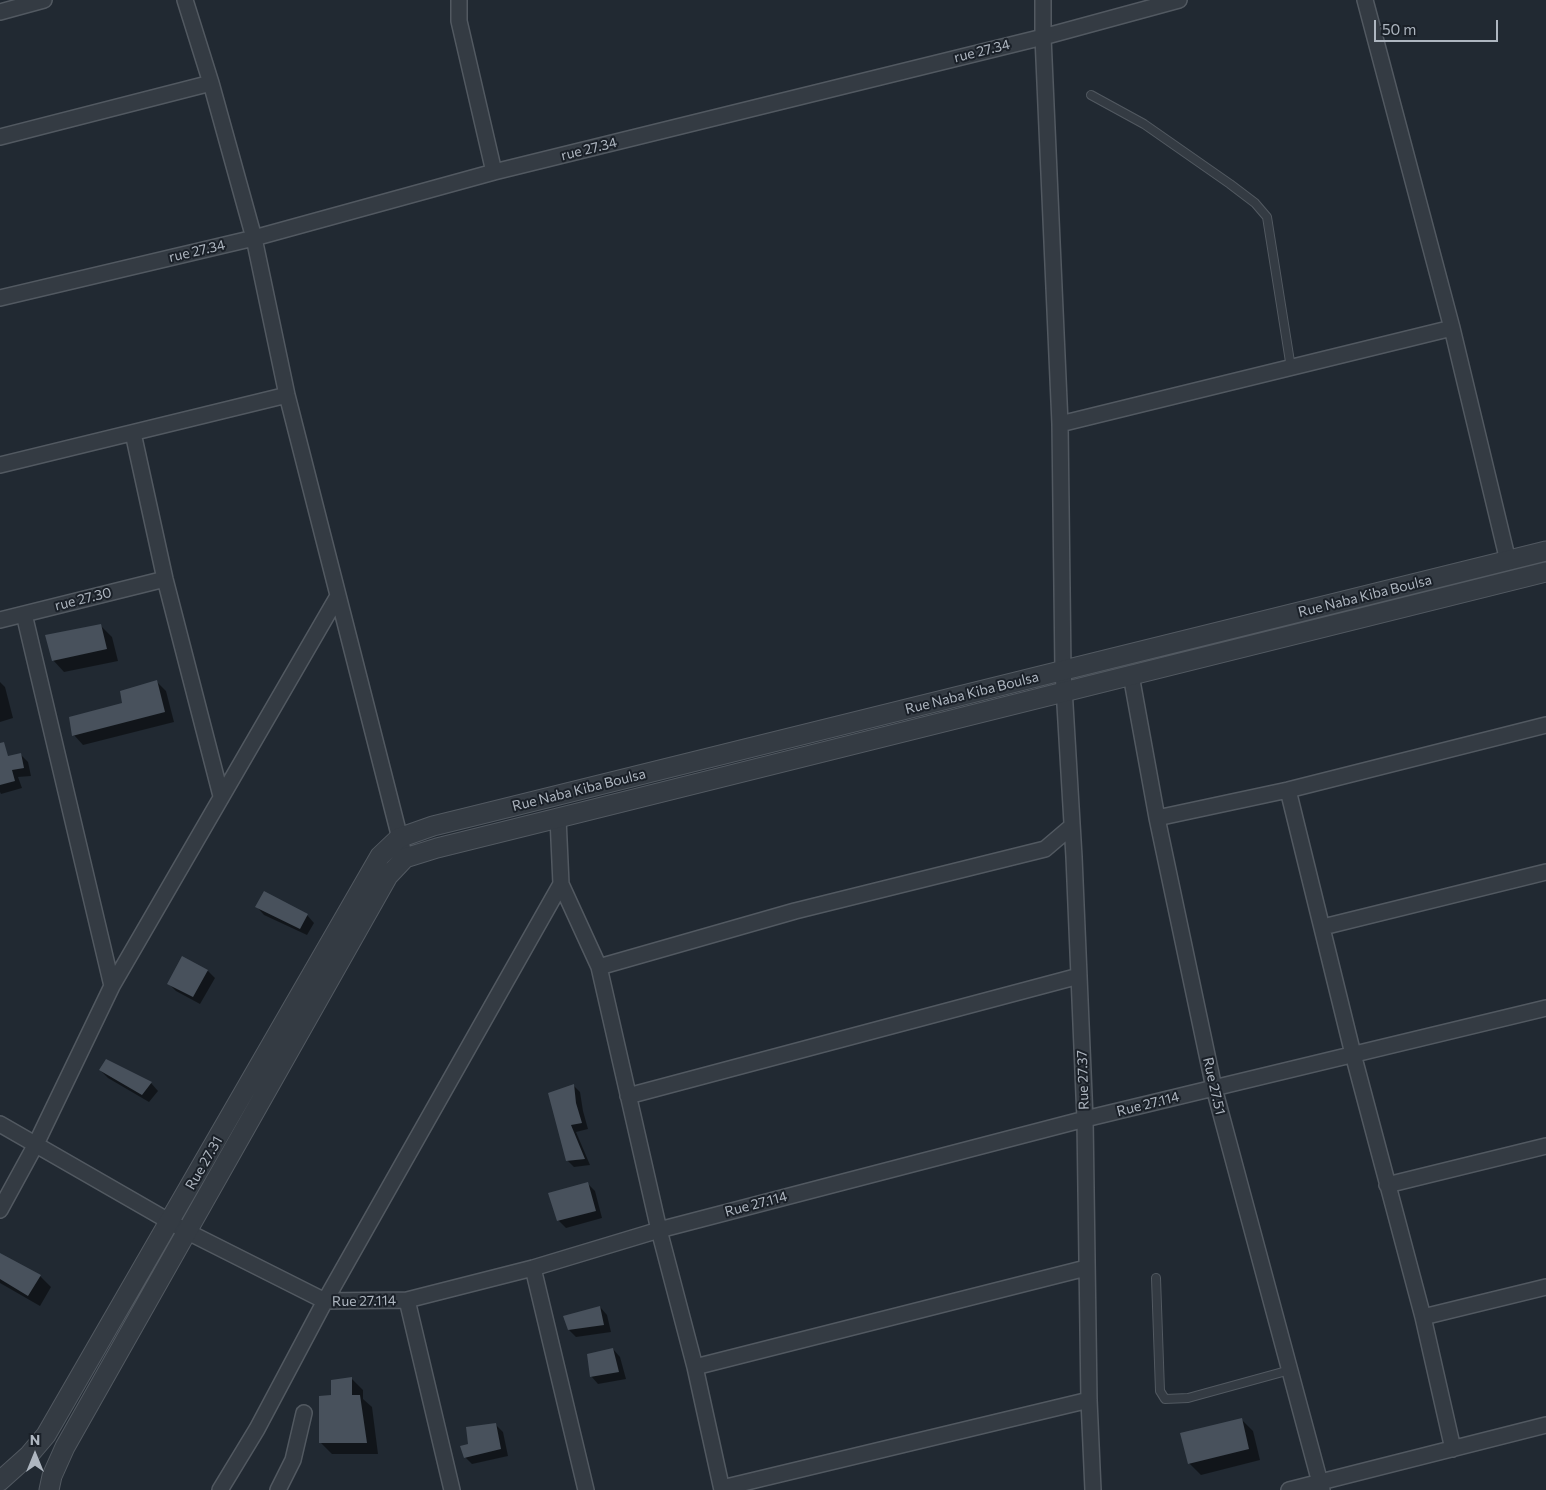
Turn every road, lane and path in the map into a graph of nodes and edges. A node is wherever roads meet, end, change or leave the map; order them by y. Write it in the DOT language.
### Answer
graph roads {
  1 [pos="44,0"];
  2 [pos="186,0"];
  3 [pos="459,0"];
  4 [pos="1043,0"];
  5 [pos="1179,0"];
  6 [pos="1365,0"];
  7 [pos="0,12"];
  8 [pos="1043,36"];
  9 [pos="211,83"];
  10 [pos="1091,95"];
  11 [pos="0,137"];
  12 [pos="494,172"];
  13 [pos="254,238"];
  14 [pos="0,298"];
  15 [pos="1452,328"];
  16 [pos="1291,368"];
  17 [pos="287,395"];
  18 [pos="1060,424"];
  19 [pos="133,434"];
  20 [pos="0,465"];
  21 [pos="1546,551"];
  22 [pos="1508,561"];
  23 [pos="1546,572"];
  24 [pos="166,579"];
  25 [pos="338,596"];
  26 [pos="24,614"];
  27 [pos="0,620"];
  28 [pos="1063,670"];
  29 [pos="1131,675"];
  30 [pos="1065,692"];
  31 [pos="1546,725"];
  32 [pos="1288,790"];
  33 [pos="221,796"];
  34 [pos="558,818"];
  35 [pos="1157,818"];
  36 [pos="1072,826"];
  37 [pos="399,838"];
  38 [pos="1045,849"];
  39 [pos="1074,857"];
  40 [pos="405,858"];
  41 [pos="1546,872"];
  42 [pos="561,884"];
  43 [pos="1322,927"];
  44 [pos="599,966"];
  45 [pos="1079,976"];
  46 [pos="112,986"];
  47 [pos="1546,1008"];
  48 [pos="1353,1054"];
  49 [pos="1214,1088"];
  50 [pos="628,1096"];
  51 [pos="1085,1119"];
  52 [pos="0,1124"];
  53 [pos="36,1144"];
  54 [pos="1546,1146"];
  55 [pos="1387,1185"];
  56 [pos="0,1210"];
  57 [pos="170,1222"];
  58 [pos="659,1230"];
  59 [pos="186,1231"];
  60 [pos="532,1268"];
  61 [pos="1086,1268"];
  62 [pos="1156,1278"];
  63 [pos="1546,1286"];
  64 [pos="407,1300"];
  65 [pos="325,1301"];
  66 [pos="1422,1317"];
  67 [pos="695,1367"];
  68 [pos="1290,1370"];
  69 [pos="1089,1400"];
  70 [pos="304,1413"];
  71 [pos="1546,1425"];
  72 [pos="1453,1449"];
  73 [pos="0,1481"];
  74 [pos="1321,1486"];
  75 [pos="0,1487"];
  76 [pos="722,1489"];
  77 [pos="15,1490"];
  78 [pos="49,1490"];
  79 [pos="220,1490"];
  80 [pos="278,1490"];
  81 [pos="452,1490"];
  82 [pos="586,1490"];
  83 [pos="1093,1490"];
  84 [pos="1289,1490"];
  1 -- 7 [label="street"];
  2 -- 9 [label="street"];
  3 -- 12 [label="street"];
  4 -- 8 [label="street, Rue 27.37"];
  5 -- 8 [label="street, rue 27.34"];
  6 -- 15 [label="street"];
  8 -- 12 [label="street, rue 27.34"];
  8 -- 18 [label="street, Rue 27.37"];
  9 -- 11 [label="street"];
  9 -- 13 [label="street"];
  10 -- 16 [label="lane"];
  12 -- 13 [label="street, rue 27.34"];
  13 -- 14 [label="street, rue 27.34"];
  13 -- 17 [label="street"];
  15 -- 16 [label="street"];
  15 -- 22 [label="street"];
  16 -- 18 [label="street"];
  17 -- 19 [label="street"];
  17 -- 25 [label="street"];
  18 -- 28 [label="street, Rue 27.37"];
  19 -- 20 [label="street"];
  19 -- 24 [label="street"];
  21 -- 22 [label="street, Rue Naba Kiba Boulsa"];
  22 -- 28 [label="street, Rue Naba Kiba Boulsa"];
  23 -- 29 [label="street, Rue Naba Kiba Boulsa"];
  24 -- 26 [label="street, rue 27.30"];
  24 -- 33 [label="street"];
  25 -- 33 [label="street"];
  25 -- 37 [label="street"];
  26 -- 27 [label="street, rue 27.30"];
  26 -- 46 [label="street"];
  28 -- 30 [label="street, Rue 27.37"];
  28 -- 37 [label="street, Rue Naba Kiba Boulsa"];
  29 -- 30 [label="street, Rue Naba Kiba Boulsa"];
  29 -- 35 [label="street, Rue 27.51"];
  30 -- 34 [label="street, Rue Naba Kiba Boulsa"];
  30 -- 36 [label="street, Rue 27.37"];
  31 -- 32 [label="street"];
  32 -- 35 [label="street"];
  32 -- 43 [label="street"];
  33 -- 46 [label="street"];
  34 -- 40 [label="street, Rue Naba Kiba Boulsa"];
  34 -- 42 [label="street"];
  35 -- 49 [label="street, Rue 27.51"];
  36 -- 38 [label="street"];
  36 -- 39 [label="street, Rue 27.37"];
  37 -- 40 [label="street"];
  37 -- 57 [label="street, Rue 27.31"];
  38 -- 39 [label="street"];
  38 -- 44 [label="street"];
  39 -- 45 [label="street, Rue 27.37"];
  40 -- 59 [label="street, Rue 27.31"];
  41 -- 43 [label="street"];
  42 -- 44 [label="street"];
  42 -- 65 [label="street"];
  43 -- 48 [label="street"];
  44 -- 50 [label="street"];
  45 -- 50 [label="street"];
  45 -- 51 [label="street, Rue 27.37"];
  46 -- 53 [label="street"];
  47 -- 48 [label="street, Rue 27.114"];
  48 -- 49 [label="street, Rue 27.114"];
  48 -- 55 [label="street"];
  49 -- 51 [label="street, Rue 27.114"];
  49 -- 68 [label="street, Rue 27.51"];
  50 -- 58 [label="street"];
  51 -- 58 [label="street, Rue 27.114"];
  51 -- 61 [label="street, Rue 27.37"];
  52 -- 53 [label="street, Rue 27.114"];
  53 -- 56 [label="street"];
  53 -- 57 [label="street, Rue 27.114"];
  54 -- 55 [label="street"];
  55 -- 66 [label="street"];
  57 -- 59 [label="street, Rue 27.114"];
  57 -- 73 [label="street, Rue 27.31"];
  58 -- 60 [label="street, Rue 27.114"];
  58 -- 67 [label="street"];
  59 -- 65 [label="street, Rue 27.114"];
  59 -- 78 [label="street, Rue 27.31"];
  60 -- 64 [label="street, Rue 27.114"];
  60 -- 82 [label="street"];
  61 -- 67 [label="street"];
  61 -- 69 [label="street, Rue 27.37"];
  62 -- 68 [label="lane"];
  63 -- 66 [label="street"];
  64 -- 65 [label="street, Rue 27.114"];
  64 -- 81 [label="street"];
  65 -- 79 [label="street"];
  66 -- 72 [label="street"];
  67 -- 76 [label="street"];
  68 -- 74 [label="street, Rue 27.51"];
  69 -- 76 [label="street"];
  69 -- 83 [label="street, Rue 27.37"];
  70 -- 80 [label="street"];
  71 -- 72 [label="street"];
  72 -- 74 [label="street"];
  74 -- 84 [label="street"];
  75 -- 77 [label="street"];
}
